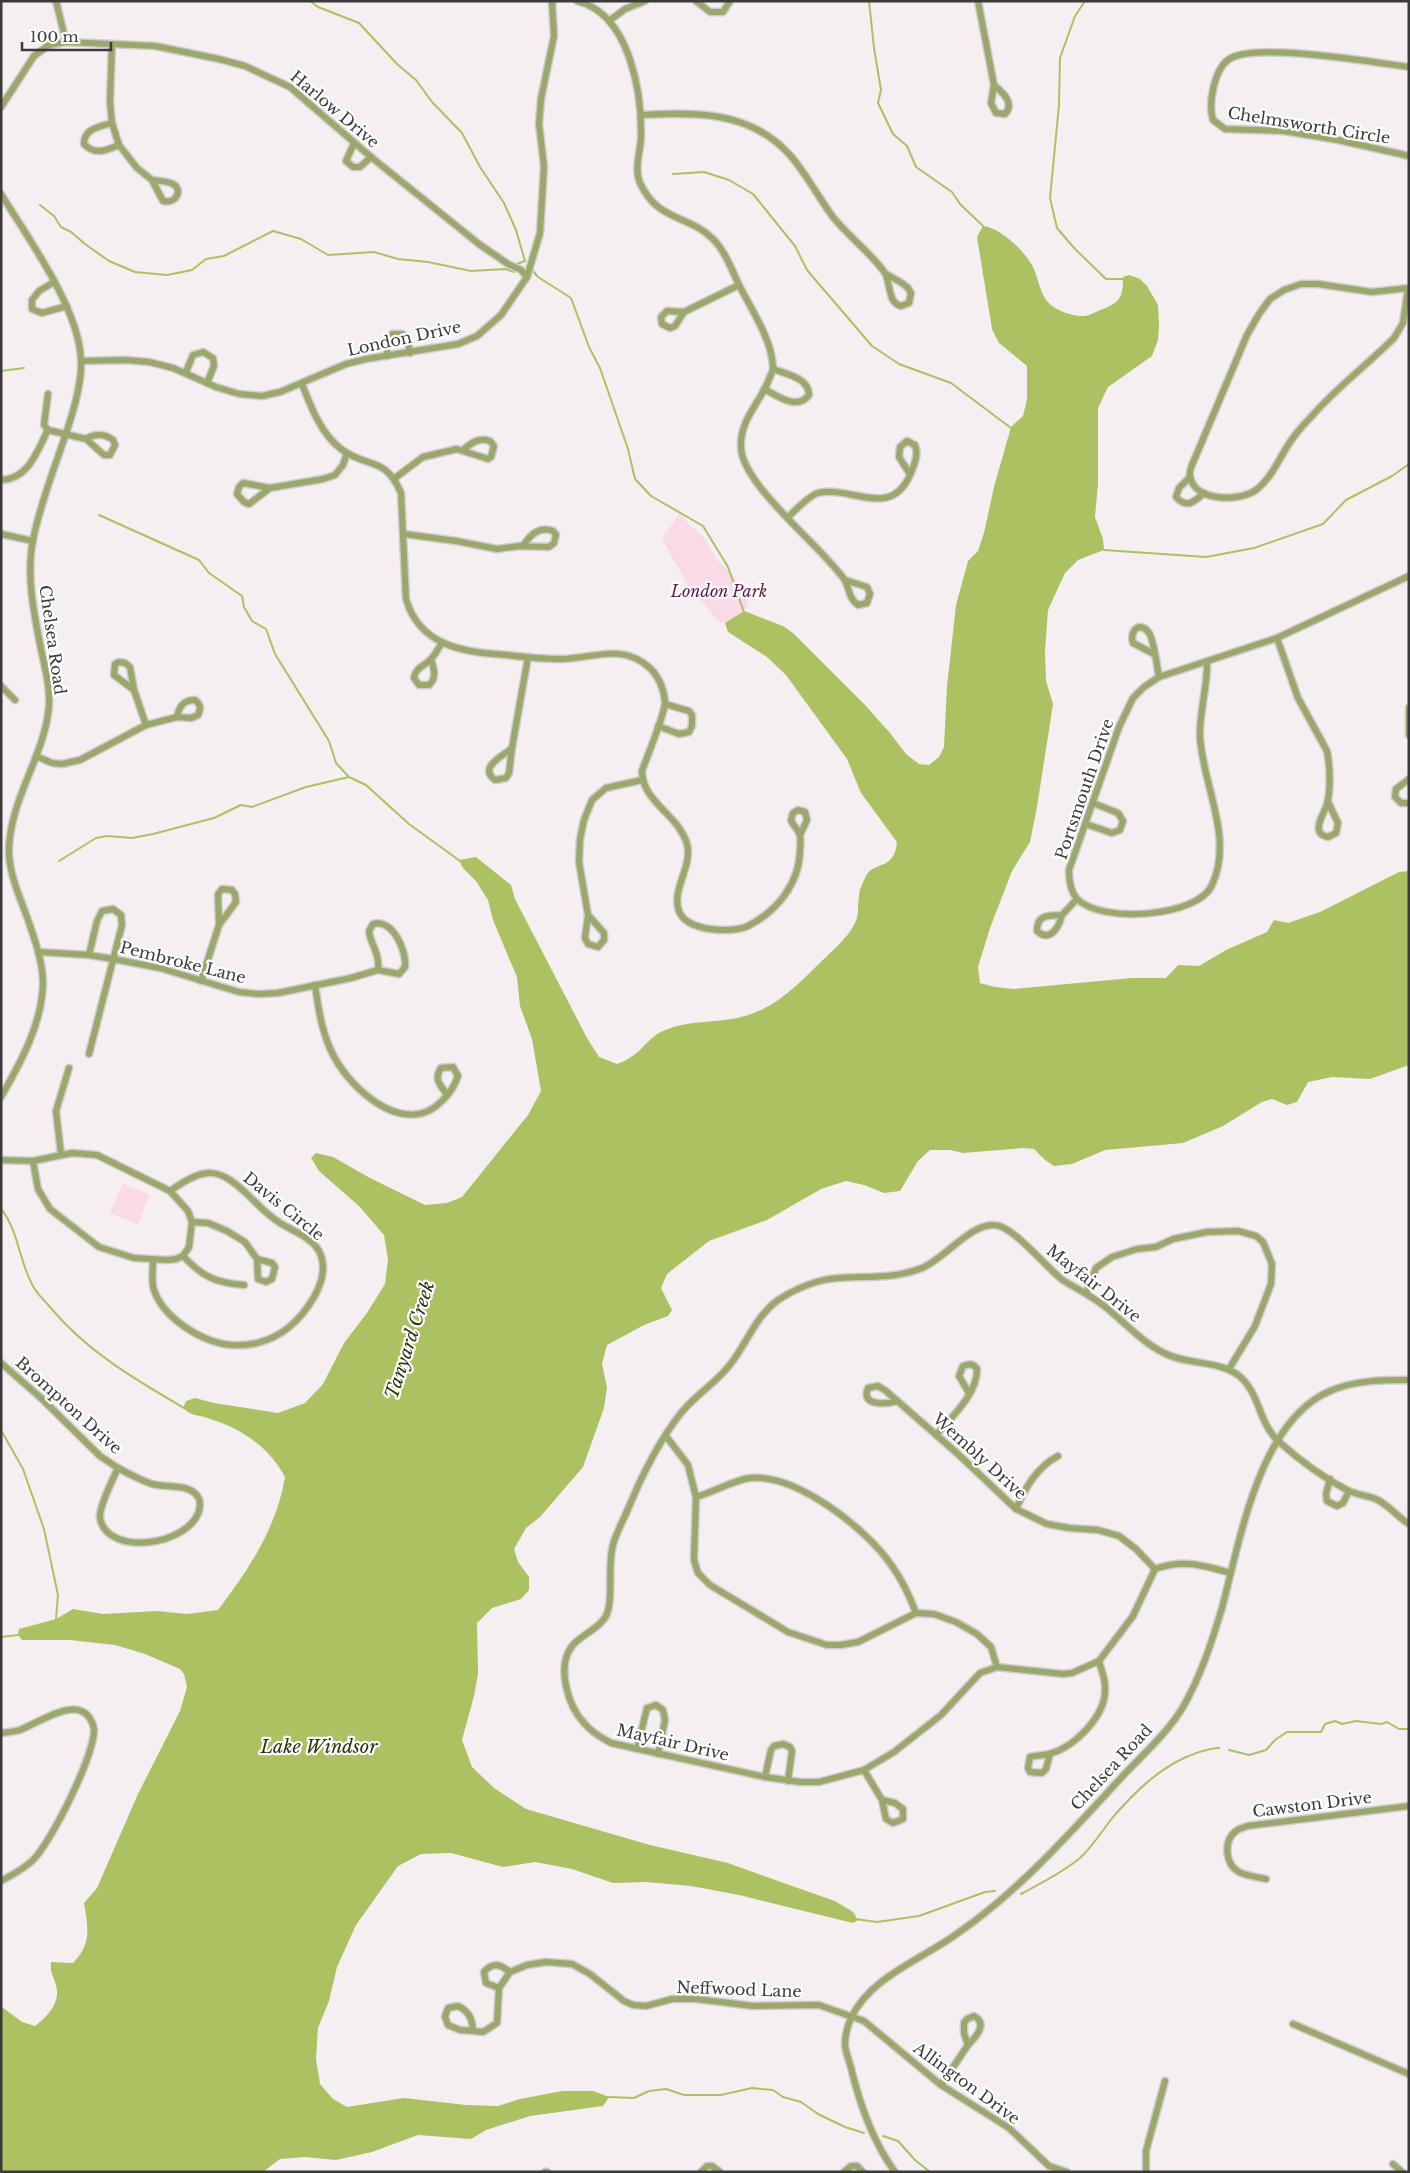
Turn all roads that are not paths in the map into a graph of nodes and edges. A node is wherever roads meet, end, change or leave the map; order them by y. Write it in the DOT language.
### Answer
graph roads {
  1 [pos="552,1"];
  2 [pos="577,1"];
  3 [pos="645,1"];
  4 [pos="696,1"];
  5 [pos="730,1"];
  6 [pos="978,1"];
  7 [pos="58,2"];
  8 [pos="609,21"];
  9 [pos="66,42"];
  10 [pos="112,44"];
  11 [pos="1409,67"];
  12 [pos="994,85"];
  13 [pos="1,107"];
  14 [pos="641,115"];
  15 [pos="112,123"];
  16 [pos="354,143"];
  17 [pos="119,145"];
  18 [pos="1409,156"];
  19 [pos="371,157"];
  20 [pos="152,180"];
  21 [pos="1,194"];
  22 [pos="886,274"];
  23 [pos="527,277"];
  24 [pos="54,282"];
  25 [pos="739,285"];
  26 [pos="1409,289"];
  27 [pos="67,306"];
  28 [pos="684,312"];
  29 [pos="410,353"];
  30 [pos="387,356"];
  31 [pos="82,362"];
  32 [pos="773,369"];
  33 [pos="186,372"];
  34 [pos="207,383"];
  35 [pos="302,384"];
  36 [pos="764,389"];
  37 [pos="48,394"];
  38 [pos="48,430"];
  39 [pos="66,433"];
  40 [pos="86,439"];
  41 [pos="463,450"];
  42 [pos="347,453"];
  43 [pos="910,474"];
  44 [pos="1190,477"];
  45 [pos="395,478"];
  46 [pos="1,480"];
  47 [pos="270,488"];
  48 [pos="1204,493"];
  49 [pos="788,517"];
  50 [pos="1,534"];
  51 [pos="404,534"];
  52 [pos="33,542"];
  53 [pos="524,546"];
  54 [pos="1409,576"];
  55 [pos="845,580"];
  56 [pos="1277,638"];
  57 [pos="442,643"];
  58 [pos="1154,654"];
  59 [pos="528,657"];
  60 [pos="431,659"];
  61 [pos="1207,661"];
  62 [pos="1159,677"];
  63 [pos="1,686"];
  64 [pos="134,690"];
  65 [pos="15,700"];
  66 [pos="665,704"];
  67 [pos="1409,708"];
  68 [pos="176,717"];
  69 [pos="146,725"];
  70 [pos="658,726"];
  71 [pos="1409,736"];
  72 [pos="512,747"];
  73 [pos="36,756"];
  74 [pos="1409,779"];
  75 [pos="642,780"];
  76 [pos="1328,802"];
  77 [pos="1093,803"];
  78 [pos="1409,803"];
  79 [pos="1086,824"];
  80 [pos="800,835"];
  81 [pos="1077,898"];
  82 [pos="588,914"];
  83 [pos="1062,915"];
  84 [pos="219,925"];
  85 [pos="39,952"];
  86 [pos="89,955"];
  87 [pos="113,959"];
  88 [pos="378,970"];
  89 [pos="201,981"];
  90 [pos="315,985"];
  91 [pos="89,1054"];
  92 [pos="69,1068"];
  93 [pos="447,1095"];
  94 [pos="1,1097"];
  95 [pos="61,1154"];
  96 [pos="1,1160"];
  97 [pos="33,1161"];
  98 [pos="170,1192"];
  99 [pos="192,1222"];
  100 [pos="182,1256"];
  101 [pos="257,1259"];
  102 [pos="153,1260"];
  103 [pos="244,1285"];
  104 [pos="1086,1293"];
  105 [pos="2,1365"];
  106 [pos="1229,1370"];
  107 [pos="1409,1380"];
  108 [pos="969,1393"];
  109 [pos="898,1401"];
  110 [pos="936,1435"];
  111 [pos="666,1436"];
  112 [pos="1278,1440"];
  113 [pos="1058,1456"];
  114 [pos="118,1468"];
  115 [pos="1330,1480"];
  116 [pos="1349,1491"];
  117 [pos="696,1496"];
  118 [pos="1016,1509"];
  119 [pos="1409,1524"];
  120 [pos="1155,1569"];
  121 [pos="1231,1573"];
  122 [pos="916,1613"];
  123 [pos="1099,1660"];
  124 [pos="997,1667"];
  125 [pos="1,1733"];
  126 [pos="637,1749"];
  127 [pos="658,1754"];
  128 [pos="1050,1754"];
  129 [pos="864,1770"];
  130 [pos="765,1777"];
  131 [pos="788,1781"];
  132 [pos="882,1800"];
  133 [pos="1409,1806"];
  134 [pos="1266,1879"];
  135 [pos="1,1881"];
  136 [pos="510,1972"];
  137 [pos="499,1988"];
  138 [pos="852,2016"];
  139 [pos="1293,2024"];
  140 [pos="473,2031"];
  141 [pos="968,2045"];
  142 [pos="1409,2074"];
  143 [pos="1165,2081"];
  144 [pos="941,2085"];
  145 [pos="1393,2164"];
  146 [pos="701,2172"];
  147 [pos="720,2172"];
  148 [pos="844,2172"];
  149 [pos="862,2172"];
  150 [pos="895,2172"];
  151 [pos="1067,2172"];
  152 [pos="1146,2172"];
  153 [pos="1402,2172"];
  1 -- 23 [label="street, London Drive"];
  2 -- 8 [label="street"];
  3 -- 8 [label="street"];
  4 -- 5 [label="street"];
  6 -- 12 [label="street"];
  7 -- 9 [label="street"];
  8 -- 14 [label="street"];
  9 -- 10 [label="street, Harlow Drive"];
  9 -- 13 [label="street, Harlow Drive"];
  10 -- 15 [label="street"];
  10 -- 16 [label="street, Harlow Drive"];
  11 -- 18 [label="street, Chelmsworth Circle"];
  14 -- 22 [label="street"];
  14 -- 25 [label="street"];
  15 -- 17 [label="street"];
  15 -- 17 [label="street"];
  16 -- 19 [label="street, Harlow Drive"];
  16 -- 19 [label="street"];
  17 -- 20 [label="street"];
  19 -- 23 [label="street, Harlow Drive"];
  21 -- 24 [label="street, Chelsea Road"];
  22 -- 22 [label="street"];
  23 -- 29 [label="street, London Drive"];
  24 -- 27 [label="street, Chelsea Road"];
  24 -- 27 [label="street"];
  25 -- 28 [label="street"];
  25 -- 32 [label="street"];
  26 -- 44 [label="street"];
  26 -- 48 [label="street"];
  27 -- 31 [label="street, Chelsea Road"];
  29 -- 30 [label="street, London Drive"];
  29 -- 30 [label="street"];
  30 -- 35 [label="street, London Drive"];
  31 -- 33 [label="street, London Drive"];
  31 -- 39 [label="street, Chelsea Road"];
  32 -- 36 [label="street"];
  32 -- 36 [label="street"];
  33 -- 34 [label="street, London Drive"];
  33 -- 34 [label="street"];
  34 -- 35 [label="street, London Drive"];
  35 -- 42 [label="street"];
  36 -- 49 [label="street"];
  37 -- 38 [label="street"];
  38 -- 39 [label="street"];
  38 -- 46 [label="street"];
  39 -- 40 [label="street"];
  39 -- 52 [label="street, Chelsea Road"];
  41 -- 41 [label="street"];
  41 -- 45 [label="street"];
  42 -- 45 [label="street"];
  42 -- 47 [label="street"];
  43 -- 43 [label="street"];
  43 -- 49 [label="street"];
  44 -- 48 [label="street"];
  44 -- 48 [label="street"];
  45 -- 51 [label="street"];
  47 -- 47 [label="street"];
  49 -- 55 [label="street"];
  50 -- 52 [label="street"];
  51 -- 53 [label="street"];
  51 -- 57 [label="street"];
  52 -- 73 [label="street, Chelsea Road"];
  53 -- 53 [label="street"];
  54 -- 56 [label="street, Portsmouth Drive"];
  55 -- 55 [label="street"];
  56 -- 61 [label="street, Portsmouth Drive"];
  56 -- 76 [label="street"];
  57 -- 59 [label="street"];
  57 -- 60 [label="street"];
  58 -- 58 [label="street"];
  58 -- 62 [label="street"];
  59 -- 66 [label="street"];
  59 -- 72 [label="street"];
  61 -- 62 [label="street, Portsmouth Drive"];
  61 -- 81 [label="street"];
  62 -- 77 [label="street, Portsmouth Drive"];
  63 -- 65 [label="street"];
  64 -- 69 [label="street"];
  66 -- 70 [label="street"];
  66 -- 70 [label="street"];
  67 -- 71 [label="street"];
  68 -- 69 [label="street"];
  69 -- 73 [label="street"];
  70 -- 75 [label="street"];
  72 -- 72 [label="street"];
  73 -- 85 [label="street, Chelsea Road"];
  74 -- 78 [label="street"];
  75 -- 80 [label="street"];
  75 -- 82 [label="street"];
  76 -- 76 [label="street"];
  77 -- 79 [label="street, Portsmouth Drive"];
  77 -- 79 [label="street"];
  79 -- 81 [label="street, Portsmouth Drive"];
  81 -- 83 [label="street"];
  82 -- 82 [label="street"];
  84 -- 84 [label="street"];
  84 -- 89 [label="street"];
  85 -- 86 [label="street, Pembroke Lane"];
  85 -- 94 [label="street, Chelsea Road"];
  86 -- 87 [label="street, Pembroke Lane"];
  86 -- 87 [label="street"];
  87 -- 89 [label="street, Pembroke Lane"];
  87 -- 91 [label="street"];
  88 -- 88 [label="street, Pembroke Lane"];
  88 -- 90 [label="street, Pembroke Lane"];
  89 -- 90 [label="street, Pembroke Lane"];
  90 -- 93 [label="street"];
  92 -- 95 [label="street"];
  95 -- 97 [label="street"];
  95 -- 98 [label="street"];
  96 -- 97 [label="street"];
  97 -- 102 [label="street"];
  98 -- 99 [label="street"];
  98 -- 102 [label="street, Davis Circle"];
  99 -- 100 [label="street"];
  99 -- 101 [label="street"];
  100 -- 102 [label="street"];
  100 -- 103 [label="street"];
  104 -- 106 [label="street, Mayfair Drive"];
  104 -- 106 [label="street"];
  104 -- 111 [label="street, Mayfair Drive"];
  105 -- 114 [label="street, Brompton Drive"];
  106 -- 112 [label="street, Mayfair Drive"];
  107 -- 112 [label="street, Chelsea Road"];
  108 -- 110 [label="street"];
  109 -- 110 [label="street, Wembly Drive"];
  110 -- 118 [label="street, Wembly Drive"];
  111 -- 117 [label="street"];
  111 -- 126 [label="street, Mayfair Drive"];
  112 -- 115 [label="street, Mayfair Drive"];
  112 -- 121 [label="street, Chelsea Road"];
  113 -- 118 [label="street"];
  114 -- 114 [label="street, Brompton Drive"];
  115 -- 116 [label="street, Mayfair Drive"];
  115 -- 116 [label="street"];
  116 -- 119 [label="street, Mayfair Drive"];
  117 -- 122 [label="street"];
  117 -- 122 [label="street"];
  118 -- 120 [label="street, Wembly Drive"];
  120 -- 121 [label="street"];
  120 -- 123 [label="street"];
  121 -- 138 [label="street, Chelsea Road"];
  122 -- 124 [label="street"];
  123 -- 124 [label="street"];
  123 -- 128 [label="street"];
  124 -- 129 [label="street, Mayfair Drive"];
  125 -- 135 [label="street"];
  126 -- 127 [label="street, Mayfair Drive"];
  126 -- 127 [label="street"];
  127 -- 130 [label="street, Mayfair Drive"];
  129 -- 131 [label="street, Mayfair Drive"];
  129 -- 132 [label="street"];
  130 -- 131 [label="street, Mayfair Drive"];
  130 -- 131 [label="street"];
  133 -- 134 [label="street, Cawston Drive"];
  136 -- 137 [label="street"];
  136 -- 137 [label="street"];
  136 -- 138 [label="street, Neffwood Lane"];
  137 -- 140 [label="street"];
  138 -- 144 [label="street, Allington Drive"];
  138 -- 150 [label="street, Chelsea Road"];
  139 -- 142 [label="street"];
  140 -- 140 [label="street"];
  141 -- 144 [label="street"];
  143 -- 152 [label="street"];
  144 -- 151 [label="street, Allington Drive"];
  145 -- 153 [label="street"];
  146 -- 147 [label="street"];
  148 -- 149 [label="street"];
}
